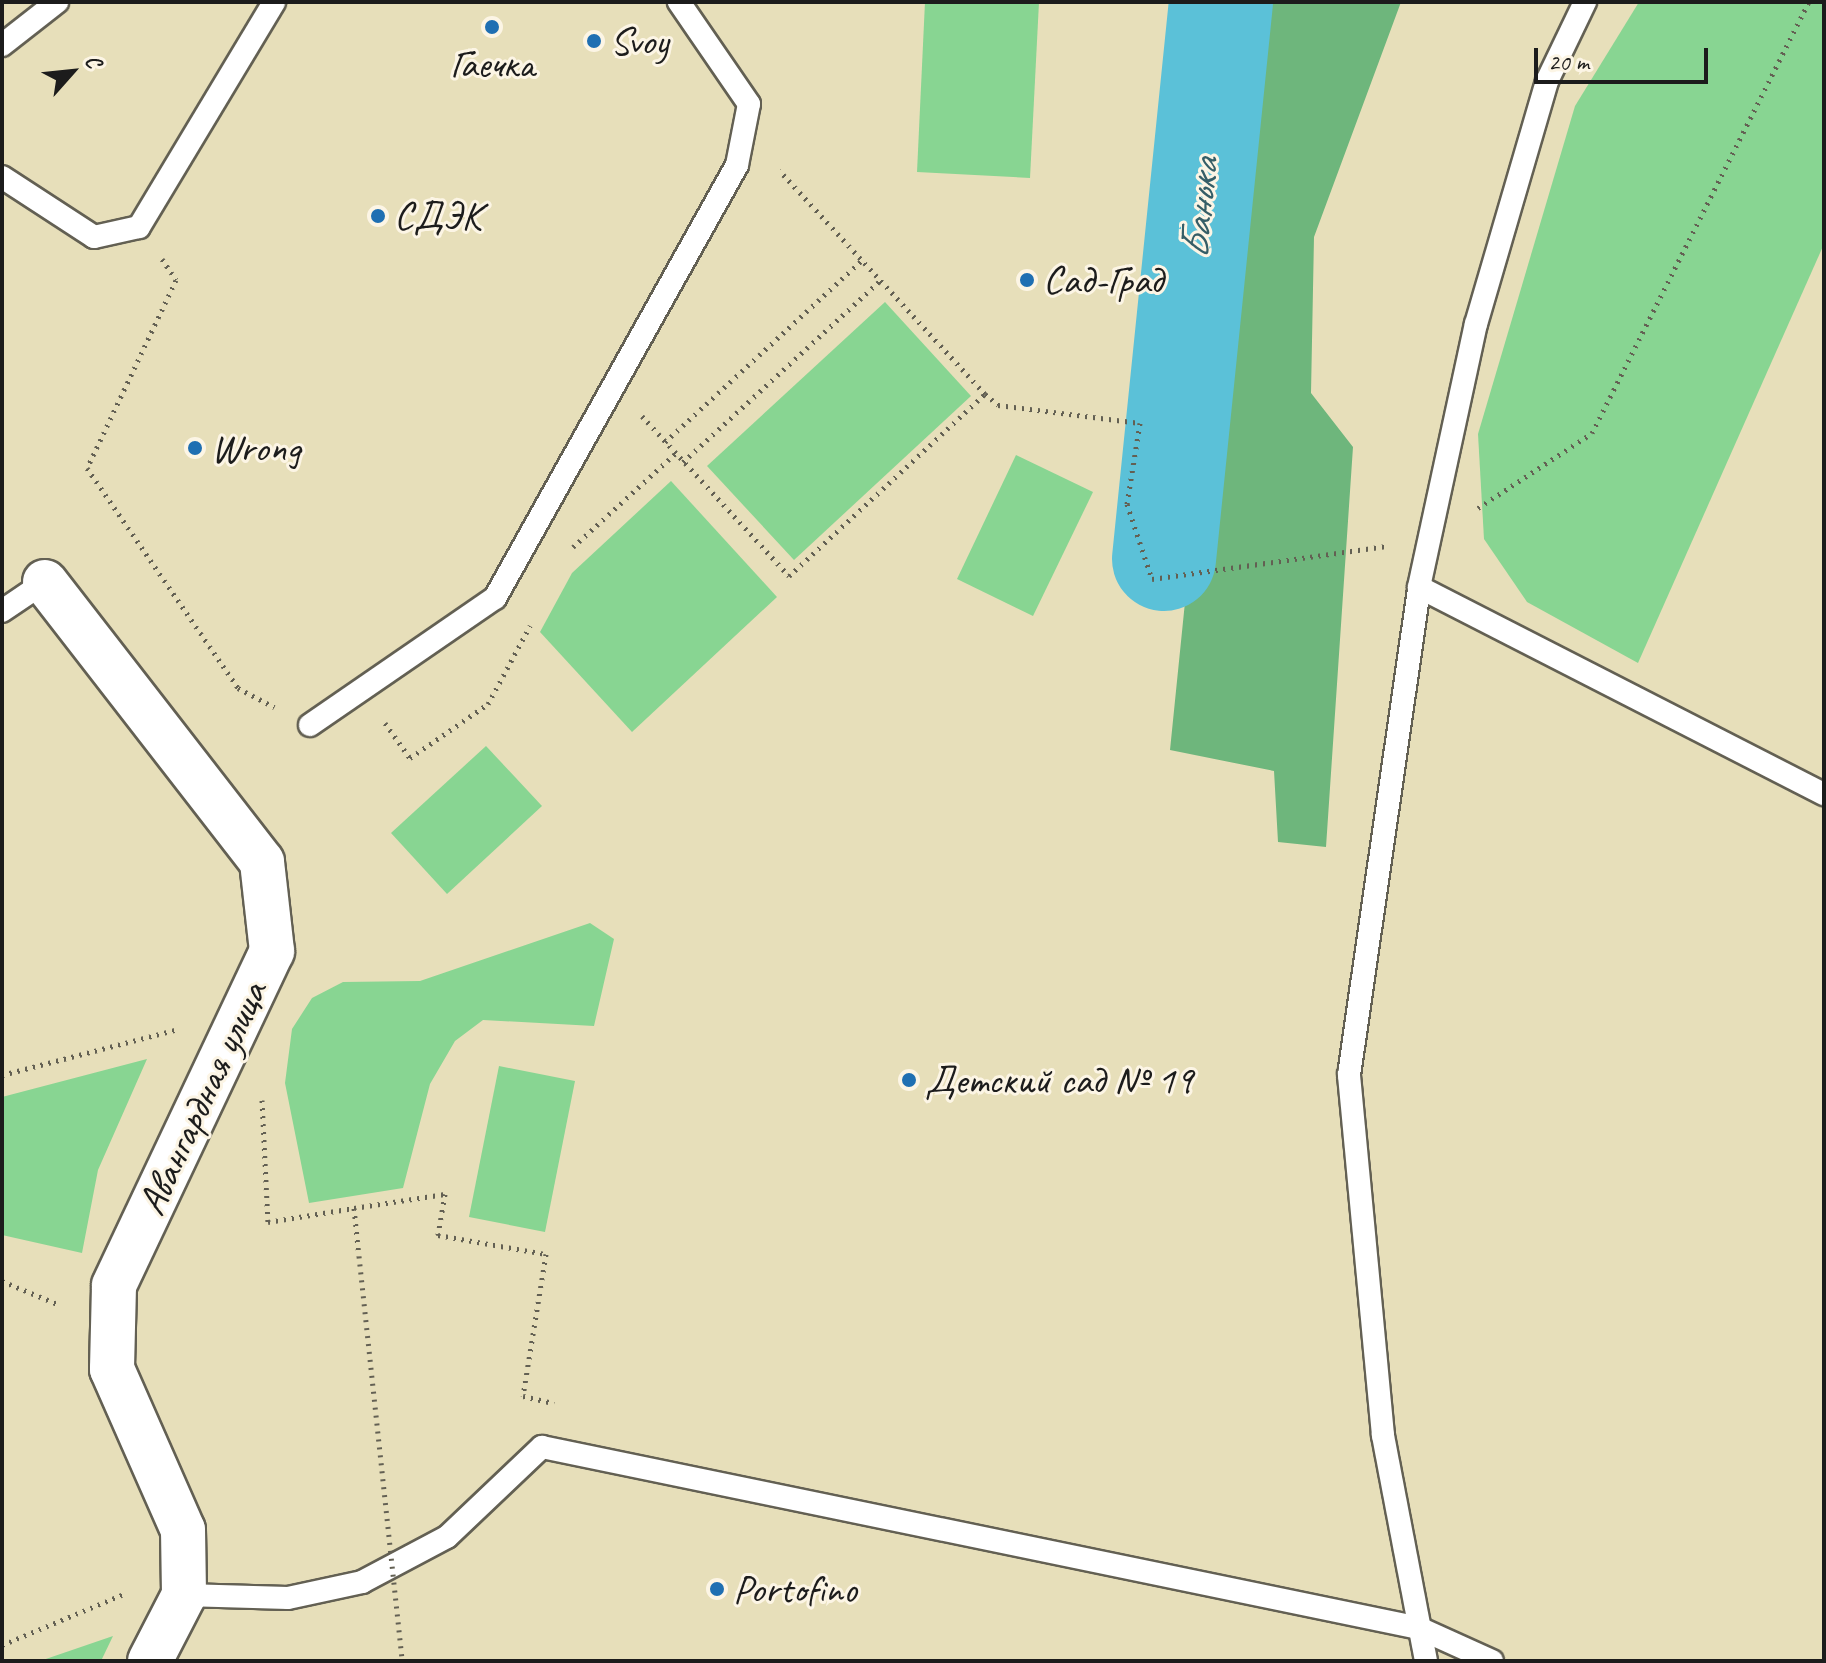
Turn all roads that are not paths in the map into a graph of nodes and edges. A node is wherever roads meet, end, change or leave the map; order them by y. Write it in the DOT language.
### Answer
graph roads {
  1 [pos="57,2"];
  2 [pos="274,2"];
  3 [pos="679,2"];
  4 [pos="1585,2"];
  5 [pos="2,45"];
  6 [pos="2,177"];
  7 [pos="45,582"];
  8 [pos="1419,587"];
  9 [pos="2,611"];
  10 [pos="310,725"];
  11 [pos="1824,794"];
  12 [pos="184,1582"];
  13 [pos="1419,1628"];
  14 [pos="150,1661"];
  15 [pos="1426,1661"];
  16 [pos="1492,1661"];
  1 -- 5 [label="lane"];
  2 -- 6 [label="lane"];
  3 -- 10 [label="lane"];
  4 -- 8 [label="lane"];
  7 -- 9 [label="lane"];
  7 -- 12 [label="street, Авангардная улица"];
  8 -- 11 [label="lane"];
  8 -- 13 [label="lane"];
  12 -- 13 [label="lane"];
  12 -- 14 [label="street, Авангардная улица"];
  13 -- 15 [label="lane"];
  13 -- 16 [label="lane"];
}
